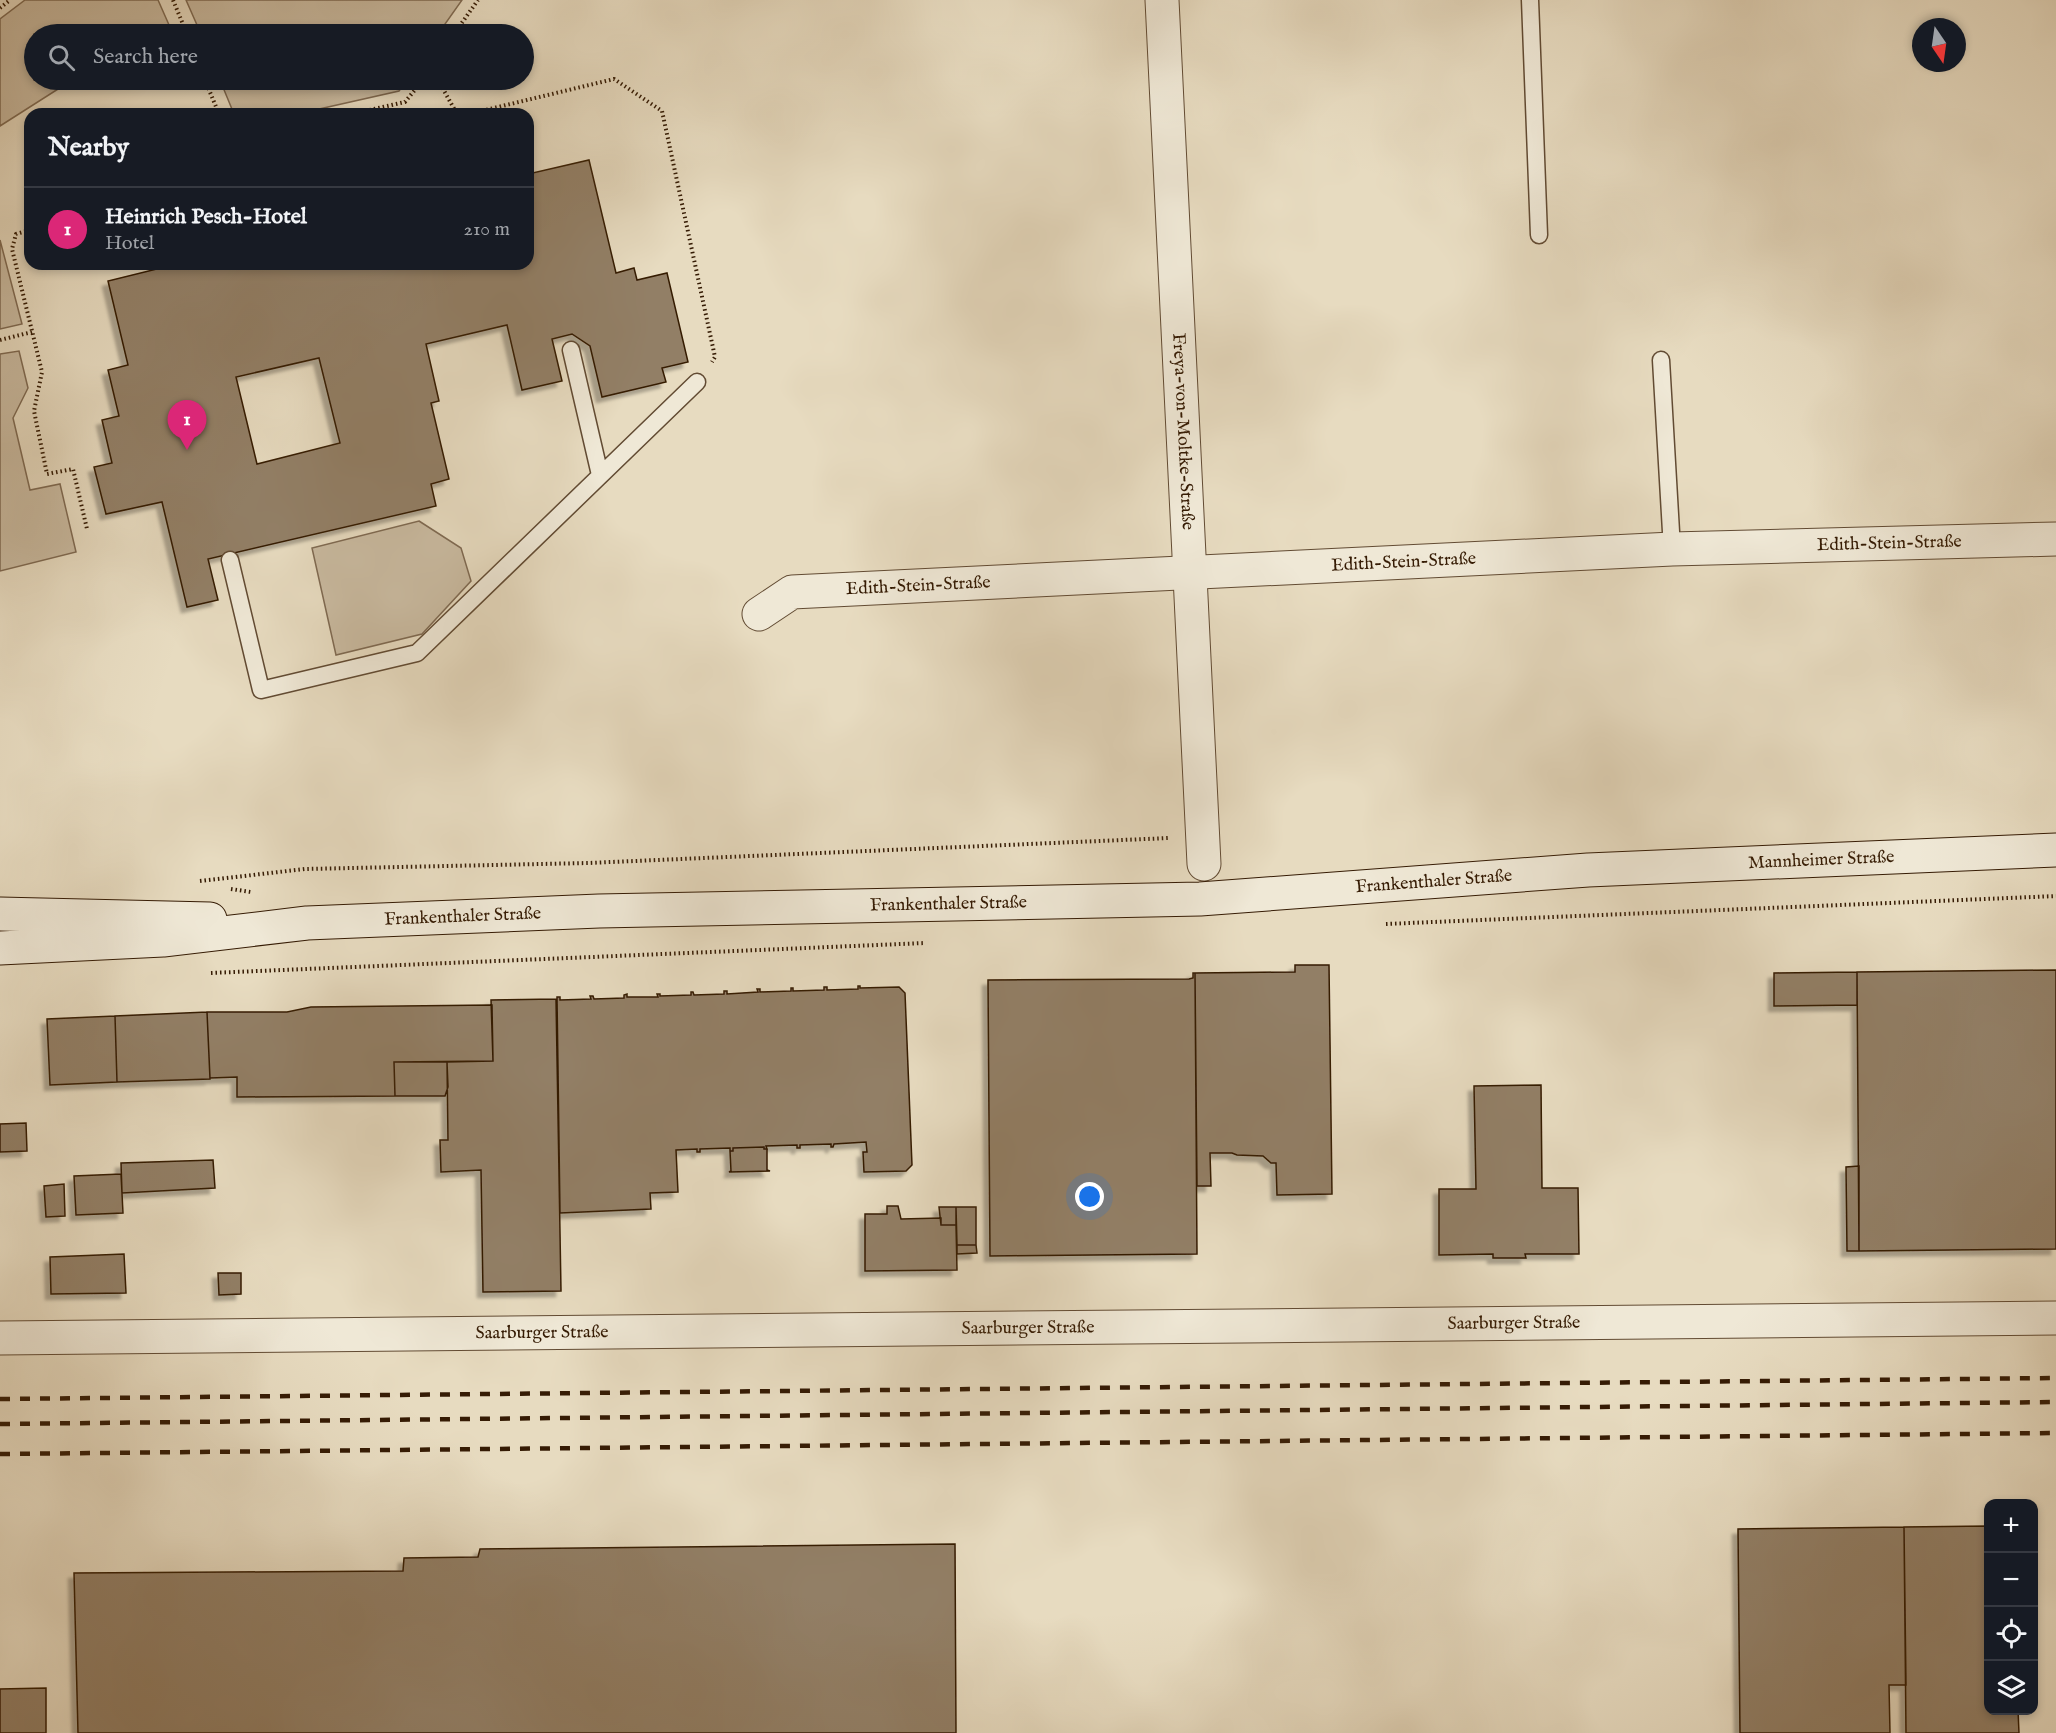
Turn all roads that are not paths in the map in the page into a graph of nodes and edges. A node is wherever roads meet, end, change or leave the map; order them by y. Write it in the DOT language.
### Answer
graph roads {
  1 [pos="1162,0"];
  2 [pos="1530,0"];
  3 [pos="1539,235"];
  4 [pos="571,350"];
  5 [pos="1661,360"];
  6 [pos="698,382"];
  7 [pos="600,475"];
  8 [pos="2056,539"];
  9 [pos="1672,549"];
  10 [pos="230,560"];
  11 [pos="1190,574"];
  12 [pos="759,614"];
  13 [pos="2056,850"];
  14 [pos="1204,864"];
  15 [pos="1588,870"];
  16 [pos="0,914"];
  17 [pos="308,923"];
  18 [pos="0,948"];
  19 [pos="2056,1318"];
  20 [pos="0,1338"];
  1 -- 11 [label="street, Freya-von-Moltke-Straße"];
  2 -- 3 [label="lane"];
  4 -- 7 [label="lane"];
  5 -- 9 [label="lane"];
  6 -- 7 [label="lane"];
  7 -- 10 [label="lane"];
  8 -- 9 [label="street, Edith-Stein-Straße"];
  9 -- 11 [label="street, Edith-Stein-Straße"];
  11 -- 12 [label="street, Edith-Stein-Straße"];
  11 -- 14 [label="street, Freya-von-Moltke-Straße"];
  13 -- 15 [label="street, Mannheimer Straße"];
  15 -- 17 [label="street, Frankenthaler Straße"];
  16 -- 17 [label="street, Frankenthaler Straße"];
  17 -- 18 [label="street, Frankenthaler Straße"];
  19 -- 20 [label="street, Saarburger Straße"];
}
